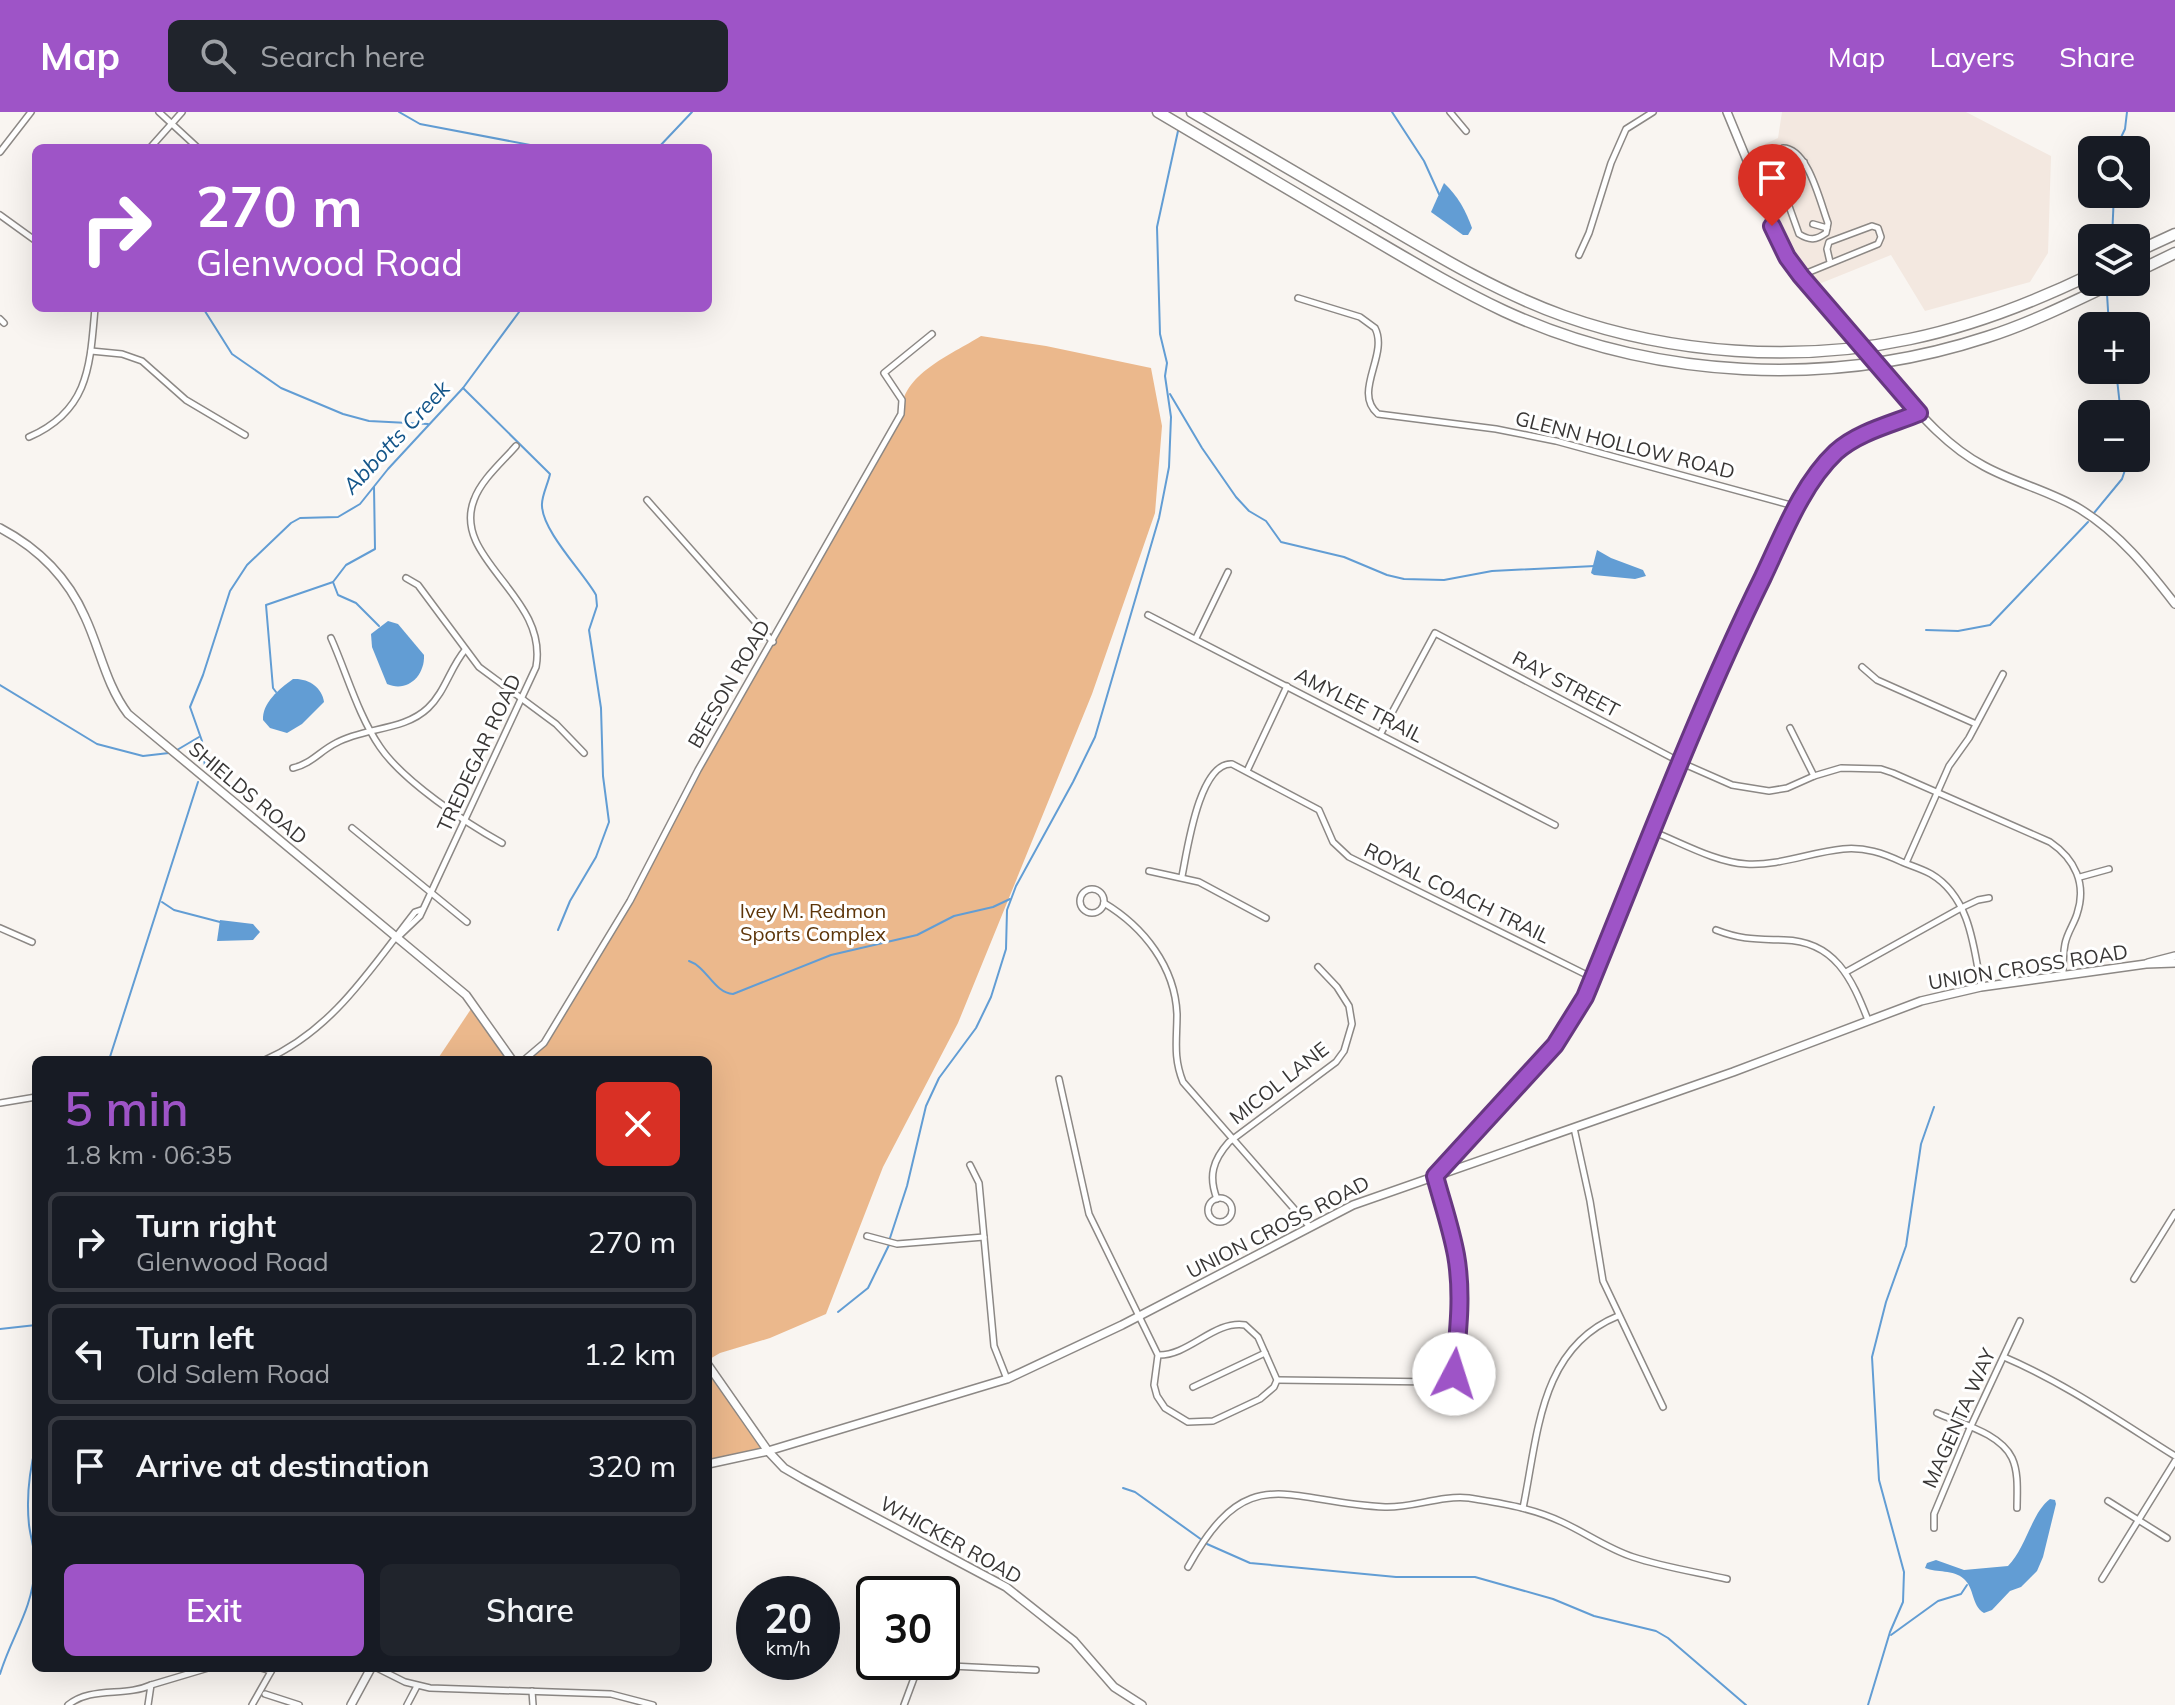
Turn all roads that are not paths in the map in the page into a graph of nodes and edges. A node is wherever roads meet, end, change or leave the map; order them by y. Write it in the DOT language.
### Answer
graph roads {
  1 [pos="31,112"];
  2 [pos="159,112"];
  3 [pos="182,112"];
  4 [pos="1158,112"];
  5 [pos="1192,112"];
  6 [pos="1450,112"];
  7 [pos="1653,112"];
  8 [pos="1727,112"];
  9 [pos="171,123"];
  10 [pos="1466,131"];
  11 [pos="153,144"];
  12 [pos="194,144"];
  13 [pos="0,152"];
  14 [pos="1804,161"];
  15 [pos="1778,167"];
  16 [pos="1752,175"];
  17 [pos="0,215"];
  18 [pos="1813,224"];
  19 [pos="1827,228"];
  20 [pos="2175,234"];
  21 [pos="32,238"];
  22 [pos="2150,246"];
  23 [pos="2175,253"];
  24 [pos="1579,255"];
  25 [pos="1830,262"];
  26 [pos="2150,265"];
  27 [pos="1801,276"];
  28 [pos="2078,280"];
  29 [pos="2085,296"];
  30 [pos="1298,298"];
  31 [pos="95,312"];
  32 [pos="932,334"];
  33 [pos="91,351"];
  34 [pos="1919,413"];
  35 [pos="245,435"];
  36 [pos="29,437"];
  37 [pos="516,446"];
  38 [pos="647,500"];
  39 [pos="1798,507"];
  40 [pos="0,528"];
  41 [pos="1228,572"];
  42 [pos="406,578"];
  43 [pos="2175,604"];
  44 [pos="1148,615"];
  45 [pos="331,638"];
  46 [pos="1196,638"];
  47 [pos="773,642"];
  48 [pos="465,650"];
  49 [pos="1862,667"];
  50 [pos="2003,674"];
  51 [pos="1287,686"];
  52 [pos="522,698"];
  53 [pos="1976,724"];
  54 [pos="1790,728"];
  55 [pos="370,730"];
  56 [pos="1381,733"];
  57 [pos="584,753"];
  58 [pos="1682,763"];
  59 [pos="293,768"];
  60 [pos="1247,771"];
  61 [pos="1814,776"];
  62 [pos="1938,793"];
  63 [pos="464,821"];
  64 [pos="1555,825"];
  65 [pos="352,828"];
  66 [pos="1654,832"];
  67 [pos="502,843"];
  68 [pos="1906,863"];
  69 [pos="2109,869"];
  70 [pos="1149,871"];
  71 [pos="1182,876"];
  72 [pos="2080,877"];
  73 [pos="430,893"];
  74 [pos="1989,898"];
  75 [pos="1104,903"];
  76 [pos="1961,908"];
  77 [pos="1266,918"];
  78 [pos="467,922"];
  79 [pos="0,928"];
  80 [pos="1716,930"];
  81 [pos="398,937"];
  82 [pos="32,942"];
  83 [pos="2175,956"];
  84 [pos="2175,963"];
  85 [pos="2146,964"];
  86 [pos="1318,967"];
  87 [pos="1846,972"];
  88 [pos="2063,976"];
  89 [pos="1593,978"];
  90 [pos="1981,987"];
  91 [pos="1868,1020"];
  92 [pos="274,1056"];
  93 [pos="509,1056"];
  94 [pos="529,1056"];
  95 [pos="1059,1079"];
  96 [pos="32,1098"];
  97 [pos="0,1103"];
  98 [pos="1574,1128"];
  99 [pos="1232,1140"];
  100 [pos="970,1165"];
  101 [pos="1435,1176"];
  102 [pos="1217,1199"];
  103 [pos="2175,1213"];
  104 [pos="1310,1227"];
  105 [pos="867,1236"];
  106 [pos="984,1237"];
  107 [pos="2134,1279"];
  108 [pos="1138,1316"];
  109 [pos="1618,1316"];
  110 [pos="2020,1321"];
  111 [pos="1265,1353"];
  112 [pos="1158,1355"];
  113 [pos="2004,1357"];
  114 [pos="712,1371"];
  115 [pos="1007,1379"];
  116 [pos="1277,1380"];
  117 [pos="1193,1387"];
  118 [pos="1663,1407"];
  119 [pos="1937,1413"];
  120 [pos="1970,1428"];
  121 [pos="768,1451"];
  122 [pos="2175,1459"];
  123 [pos="712,1463"];
  124 [pos="2108,1501"];
  125 [pos="1523,1508"];
  126 [pos="2017,1508"];
  127 [pos="2138,1520"];
  128 [pos="1934,1528"];
  129 [pos="2167,1538"];
  130 [pos="1188,1567"];
  131 [pos="1727,1579"];
  132 [pos="2102,1579"];
  133 [pos="960,1666"];
  134 [pos="1036,1670"];
  135 [pos="195,1672"];
  136 [pos="271,1672"];
  137 [pos="372,1672"];
  138 [pos="384,1672"];
  139 [pos="913,1680"];
  140 [pos="151,1685"];
  141 [pos="417,1686"];
  142 [pos="532,1691"];
  143 [pos="265,1694"];
  144 [pos="68,1705"];
  145 [pos="148,1705"];
  146 [pos="252,1705"];
  147 [pos="299,1705"];
  148 [pos="351,1705"];
  149 [pos="407,1705"];
  150 [pos="533,1705"];
  151 [pos="653,1705"];
  152 [pos="904,1705"];
  153 [pos="1142,1705"];
  1 -- 13 [label="street"];
  2 -- 9 [label="street"];
  3 -- 9 [label="street"];
  4 -- 29 [label="highway"];
  5 -- 28 [label="highway"];
  6 -- 10 [label="street"];
  7 -- 24 [label="street"];
  8 -- 16 [label="street"];
  9 -- 11 [label="street"];
  9 -- 12 [label="street"];
  14 -- 15 [label="street"];
  14 -- 15 [label="street"];
  14 -- 19 [label="street"];
  15 -- 16 [label="street"];
  15 -- 19 [label="street"];
  16 -- 27 [label="street"];
  17 -- 21 [label="street"];
  18 -- 19 [label="street"];
  20 -- 22 [label="highway"];
  23 -- 26 [label="highway"];
  25 -- 25 [label="street"];
  25 -- 27 [label="street"];
  27 -- 34 [label="street, bridge"];
  30 -- 39 [label="street, GLENN HOLLOW ROAD"];
  31 -- 33 [label="street"];
  32 -- 47 [label="street, BEESON ROAD"];
  33 -- 35 [label="street"];
  33 -- 36 [label="street"];
  34 -- 39 [label="street"];
  34 -- 43 [label="street"];
  37 -- 52 [label="street, TREDEGAR ROAD"];
  38 -- 47 [label="street"];
  39 -- 58 [label="street"];
  40 -- 81 [label="street, SHIELDS ROAD"];
  41 -- 46 [label="street"];
  42 -- 48 [label="street"];
  44 -- 46 [label="street, AMYLEE TRAIL"];
  45 -- 55 [label="street"];
  46 -- 51 [label="street, AMYLEE TRAIL"];
  47 -- 94 [label="street, BEESON ROAD"];
  48 -- 52 [label="street"];
  48 -- 55 [label="street"];
  49 -- 53 [label="street"];
  50 -- 53 [label="street"];
  51 -- 56 [label="street, AMYLEE TRAIL"];
  51 -- 60 [label="street"];
  52 -- 57 [label="street"];
  52 -- 63 [label="street, TREDEGAR ROAD"];
  53 -- 62 [label="street"];
  54 -- 61 [label="street"];
  55 -- 59 [label="street"];
  55 -- 63 [label="street"];
  56 -- 58 [label="street, RAY STREET"];
  56 -- 64 [label="street, AMYLEE TRAIL"];
  58 -- 61 [label="street, RAY STREET"];
  58 -- 66 [label="street"];
  60 -- 71 [label="street"];
  60 -- 89 [label="street, ROYAL COACH TRAIL"];
  61 -- 62 [label="street, RAY STREET"];
  62 -- 68 [label="street"];
  62 -- 72 [label="street, RAY STREET"];
  63 -- 67 [label="street"];
  63 -- 73 [label="street, TREDEGAR ROAD"];
  65 -- 73 [label="street"];
  66 -- 68 [label="street"];
  66 -- 89 [label="street"];
  68 -- 76 [label="street"];
  69 -- 72 [label="street"];
  70 -- 71 [label="street"];
  71 -- 77 [label="street"];
  72 -- 88 [label="street"];
  73 -- 78 [label="street"];
  73 -- 81 [label="street, TREDEGAR ROAD"];
  74 -- 76 [label="street"];
  75 -- 75 [label="street"];
  75 -- 99 [label="street"];
  76 -- 87 [label="street"];
  76 -- 90 [label="street"];
  79 -- 82 [label="street"];
  80 -- 87 [label="street"];
  81 -- 92 [label="street, TREDEGAR ROAD"];
  81 -- 93 [label="street, SHIELDS ROAD"];
  83 -- 85 [label="street, UNION CROSS ROAD"];
  84 -- 85 [label="street, UNION CROSS ROAD"];
  85 -- 88 [label="street, UNION CROSS ROAD"];
  86 -- 99 [label="street, MICOL LANE"];
  87 -- 91 [label="street"];
  88 -- 90 [label="street, UNION CROSS ROAD"];
  89 -- 101 [label="street"];
  90 -- 91 [label="street, UNION CROSS ROAD"];
  91 -- 98 [label="street, UNION CROSS ROAD"];
  95 -- 108 [label="street"];
  96 -- 97 [label="street"];
  98 -- 101 [label="street, UNION CROSS ROAD"];
  98 -- 109 [label="street"];
  99 -- 102 [label="street"];
  99 -- 104 [label="street"];
  100 -- 106 [label="street"];
  101 -- 104 [label="street, UNION CROSS ROAD"];
  101 -- 116 [label="street"];
  102 -- 102 [label="street"];
  103 -- 107 [label="street"];
  104 -- 108 [label="street, UNION CROSS ROAD"];
  105 -- 106 [label="street"];
  106 -- 115 [label="street"];
  108 -- 112 [label="street"];
  108 -- 115 [label="street, UNION CROSS ROAD"];
  109 -- 118 [label="street"];
  109 -- 125 [label="street"];
  110 -- 113 [label="street, MAGENTA WAY"];
  111 -- 112 [label="street"];
  111 -- 116 [label="street"];
  111 -- 117 [label="street"];
  112 -- 116 [label="street"];
  113 -- 120 [label="street, MAGENTA WAY"];
  113 -- 122 [label="street"];
  114 -- 121 [label="street"];
  115 -- 121 [label="street, UNION CROSS ROAD"];
  119 -- 120 [label="street"];
  120 -- 126 [label="street"];
  120 -- 128 [label="street, MAGENTA WAY"];
  121 -- 123 [label="street, UNION CROSS ROAD"];
  121 -- 153 [label="street, WHICKER ROAD"];
  122 -- 127 [label="street"];
  124 -- 127 [label="street"];
  125 -- 130 [label="street"];
  125 -- 131 [label="street"];
  127 -- 129 [label="street"];
  127 -- 132 [label="street"];
  133 -- 134 [label="street"];
  135 -- 140 [label="street"];
  136 -- 146 [label="street"];
  137 -- 148 [label="street"];
  138 -- 141 [label="street"];
  139 -- 152 [label="street"];
  140 -- 144 [label="street"];
  140 -- 145 [label="street"];
  141 -- 142 [label="street"];
  141 -- 149 [label="street"];
  142 -- 150 [label="street"];
  142 -- 151 [label="street"];
  143 -- 147 [label="street"];
}
